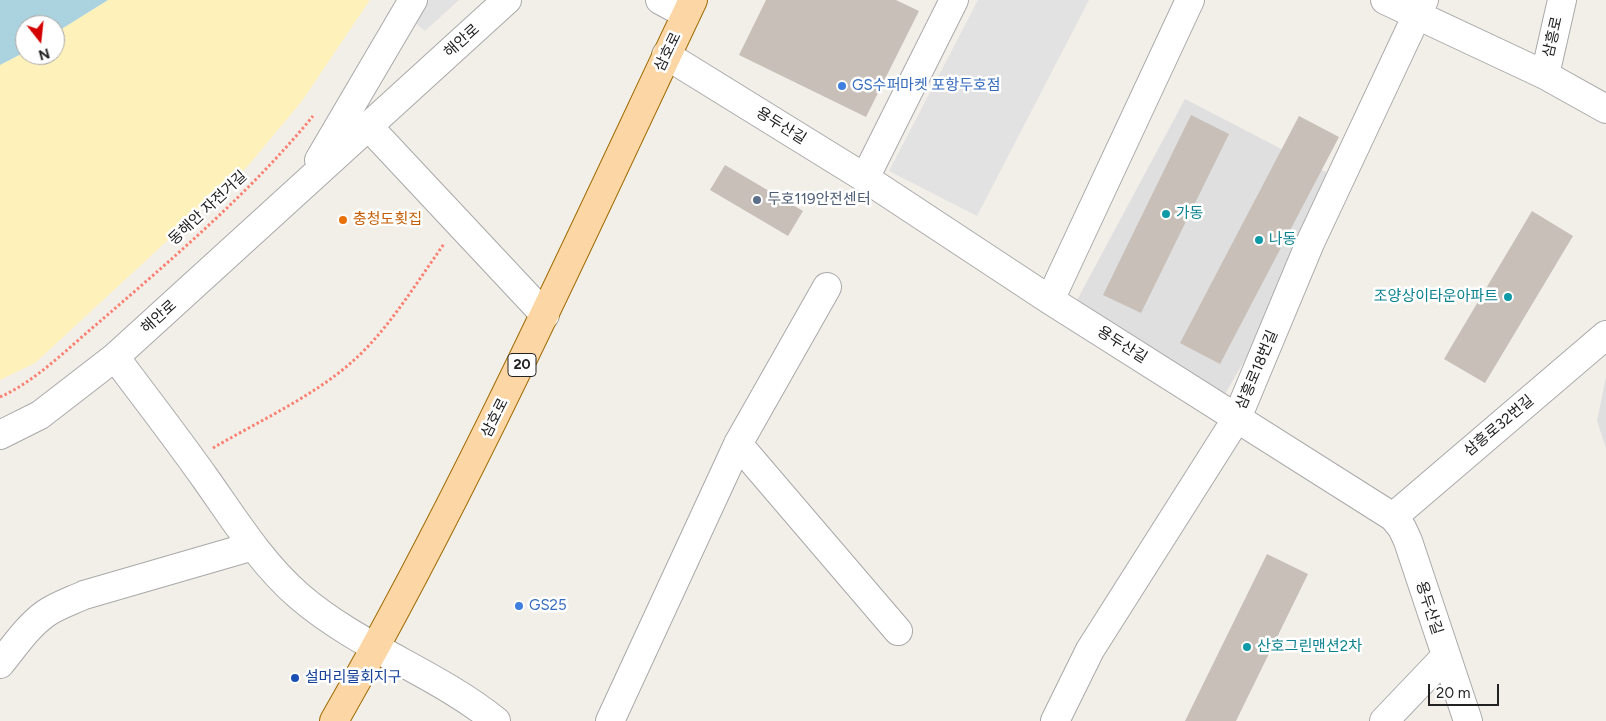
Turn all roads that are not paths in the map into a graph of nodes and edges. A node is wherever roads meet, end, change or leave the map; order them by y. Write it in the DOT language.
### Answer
graph roads {
  1 [pos="413,0"];
  2 [pos="507,0"];
  3 [pos="660,0"];
  4 [pos="954,0"];
  5 [pos="1190,0"];
  6 [pos="1385,0"];
  7 [pos="1562,0"];
  8 [pos="689,7"];
  9 [pos="1420,8"];
  10 [pos="666,55"];
  11 [pos="1545,75"];
  12 [pos="1606,108"];
  13 [pos="368,126"];
  14 [pos="865,178"];
  15 [pos="306,182"];
  16 [pos="827,287"];
  17 [pos="1050,300"];
  18 [pos="545,315"];
  19 [pos="1606,335"];
  20 [pos="115,357"];
  21 [pos="1237,418"];
  22 [pos="0,435"];
  23 [pos="738,444"];
  24 [pos="1393,517"];
  25 [pos="253,546"];
  26 [pos="898,630"];
  27 [pos="375,649"];
  28 [pos="1445,657"];
  29 [pos="0,664"];
  30 [pos="334,721"];
  31 [pos="496,721"];
  32 [pos="610,721"];
  33 [pos="1055,721"];
  34 [pos="1384,721"];
  35 [pos="1468,721"];
  1 -- 15 [label="street, 해안로"];
  2 -- 13 [label="street, 해안로"];
  3 -- 8 [label="street"];
  4 -- 14 [label="street"];
  5 -- 17 [label="street"];
  6 -- 9 [label="street"];
  7 -- 11 [label="street, 삼흥로"];
  8 -- 10 [label="main road, 삼호로 / 20"];
  9 -- 11 [label="street"];
  9 -- 21 [label="street, 삼흥로18번길"];
  10 -- 14 [label="street, 용두산길"];
  10 -- 18 [label="main road, 삼호로 / 20"];
  11 -- 12 [label="street"];
  13 -- 15 [label="street, 해안로"];
  13 -- 18 [label="street"];
  14 -- 17 [label="street, 용두산길"];
  15 -- 20 [label="street, 해안로"];
  16 -- 23 [label="street"];
  17 -- 21 [label="street, 용두산길"];
  18 -- 27 [label="main road, 삼호로 / 20"];
  19 -- 24 [label="street, 삼흥로32번길"];
  20 -- 22 [label="street, 해안로"];
  20 -- 25 [label="street"];
  21 -- 24 [label="street, 용두산길"];
  21 -- 33 [label="street, 삼흥로18번길"];
  23 -- 26 [label="street"];
  23 -- 32 [label="street"];
  24 -- 28 [label="street, 용두산길"];
  25 -- 27 [label="street"];
  25 -- 29 [label="street"];
  27 -- 30 [label="main road, 삼호로 / 20"];
  27 -- 31 [label="street"];
  28 -- 34 [label="street"];
  28 -- 35 [label="street, 용두산길"];
}
